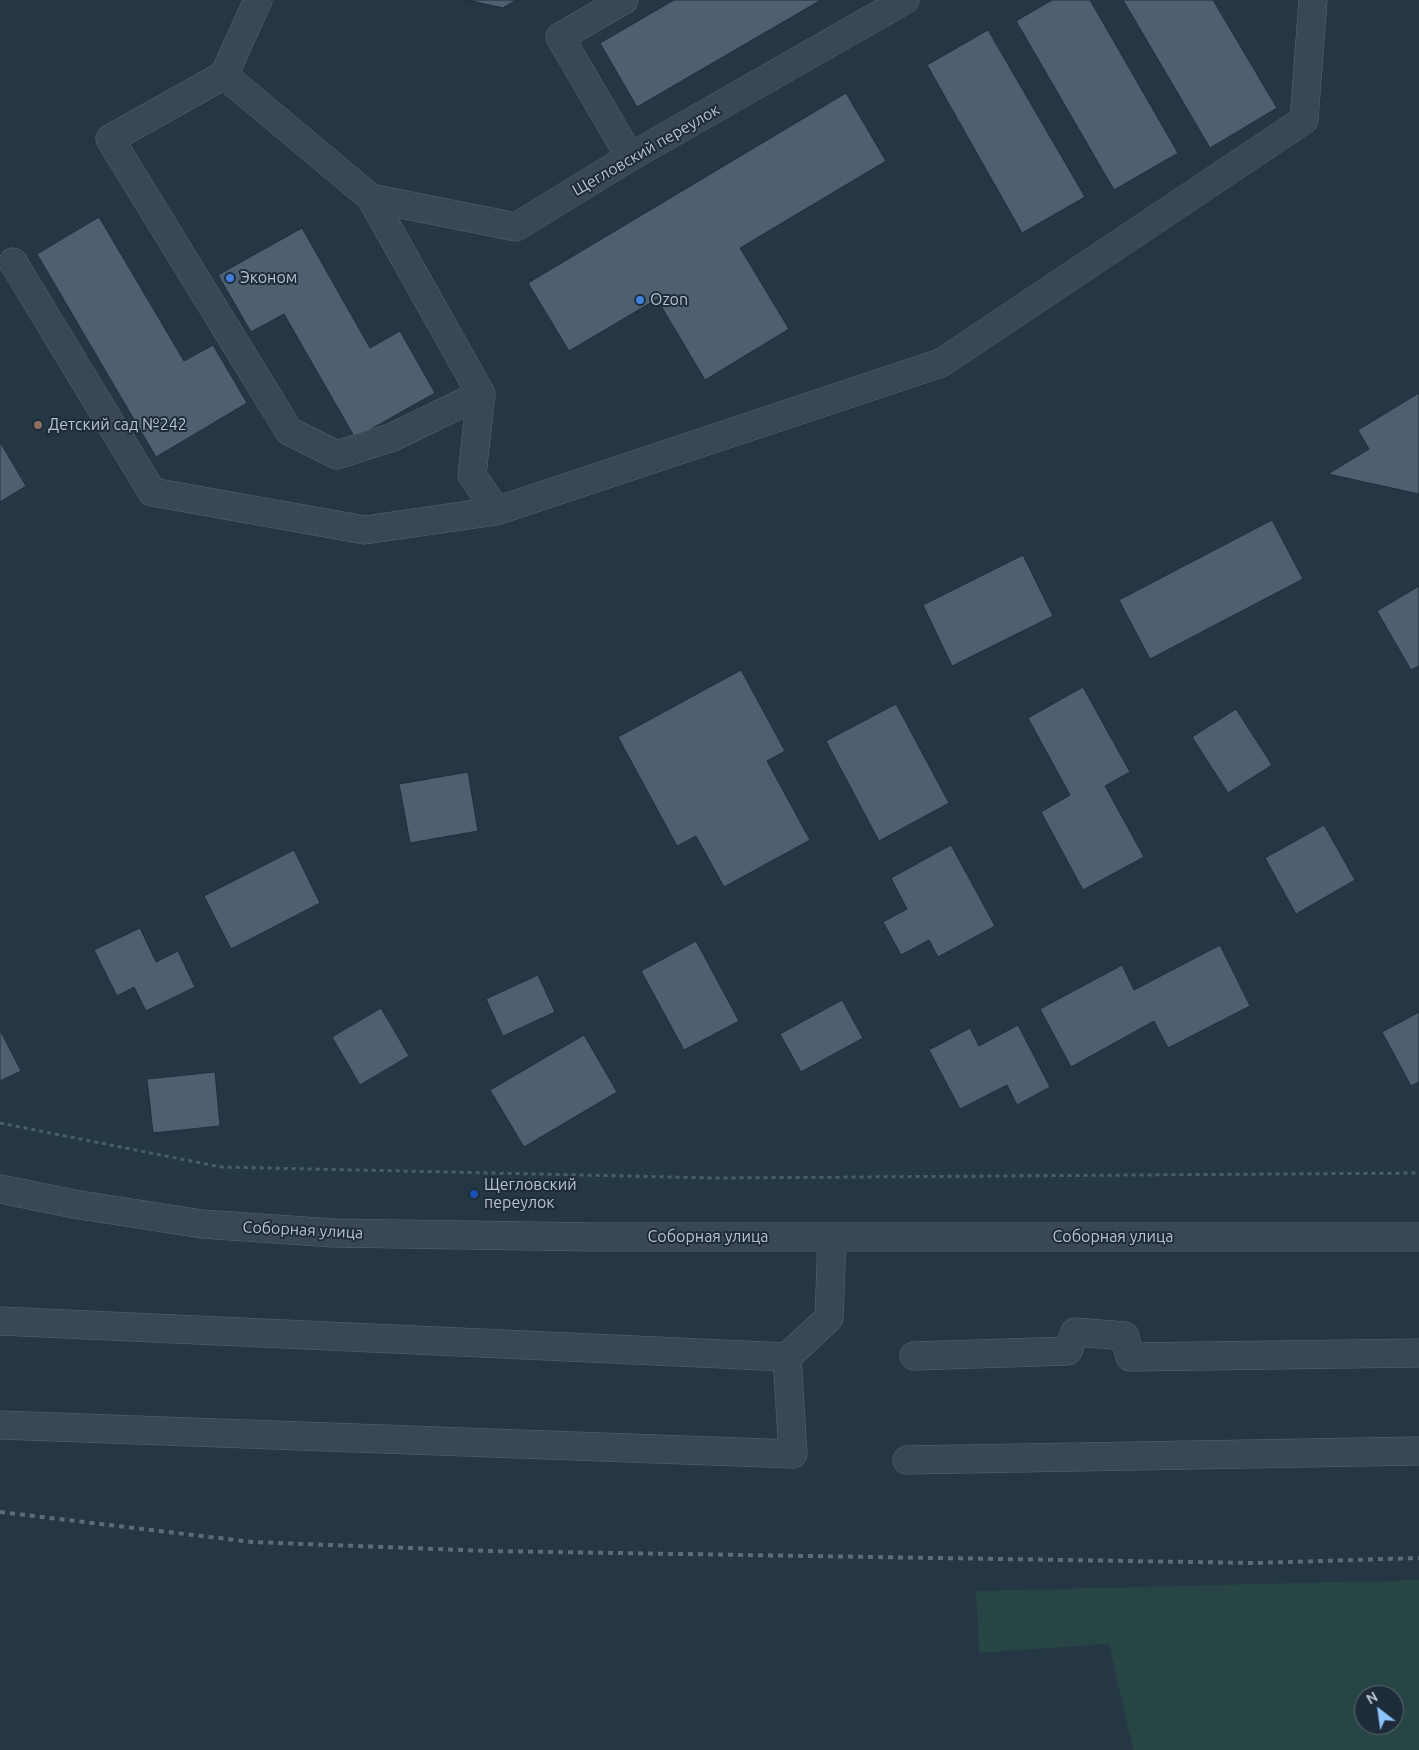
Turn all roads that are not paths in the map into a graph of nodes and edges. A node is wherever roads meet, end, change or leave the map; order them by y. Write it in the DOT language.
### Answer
graph roads {
  1 [pos="258,0"];
  2 [pos="624,0"];
  3 [pos="904,0"];
  4 [pos="1313,0"];
  5 [pos="224,75"];
  6 [pos="630,158"];
  7 [pos="370,198"];
  8 [pos="12,262"];
  9 [pos="481,394"];
  10 [pos="496,511"];
  11 [pos="0,1189"];
  12 [pos="832,1236"];
  13 [pos="1419,1237"];
  14 [pos="0,1321"];
  15 [pos="1419,1353"];
  16 [pos="914,1356"];
  17 [pos="788,1358"];
  18 [pos="0,1425"];
  19 [pos="1419,1451"];
  20 [pos="907,1460"];
  1 -- 5 [label="street"];
  2 -- 6 [label="street"];
  3 -- 6 [label="street, Щегловский переулок"];
  4 -- 10 [label="street"];
  5 -- 7 [label="street"];
  5 -- 9 [label="street"];
  6 -- 7 [label="street, Щегловский переулок"];
  7 -- 9 [label="street"];
  8 -- 10 [label="street"];
  9 -- 10 [label="street"];
  11 -- 12 [label="street, Соборная улица"];
  12 -- 13 [label="street, Соборная улица"];
  12 -- 17 [label="street"];
  14 -- 17 [label="street"];
  15 -- 16 [label="street"];
  17 -- 18 [label="street"];
  19 -- 20 [label="street"];
}
